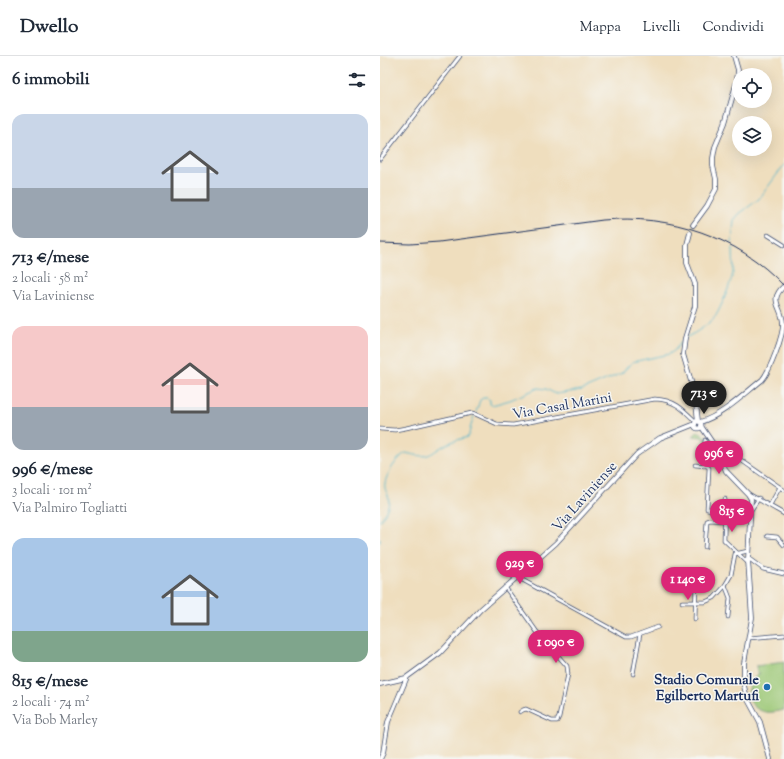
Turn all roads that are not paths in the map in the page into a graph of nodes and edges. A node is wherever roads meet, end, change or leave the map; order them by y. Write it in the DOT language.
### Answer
graph roads {
  1 [pos="460,56"];
  2 [pos="734,56"];
  3 [pos="380,158"];
  4 [pos="693,225"];
  5 [pos="690,233"];
  6 [pos="768,235"];
  7 [pos="784,245"];
  8 [pos="784,286"];
  9 [pos="698,424"];
  10 [pos="380,429"];
  11 [pos="705,440"];
  12 [pos="735,456"];
  13 [pos="695,465"];
  14 [pos="704,466"];
  15 [pos="780,487"];
  16 [pos="784,490"];
  17 [pos="747,492"];
  18 [pos="758,498"];
  19 [pos="725,499"];
  20 [pos="770,505"];
  21 [pos="750,511"];
  22 [pos="725,513"];
  23 [pos="735,514"];
  24 [pos="784,514"];
  25 [pos="724,521"];
  26 [pos="767,536"];
  27 [pos="784,545"];
  28 [pos="705,547"];
  29 [pos="748,551"];
  30 [pos="738,553"];
  31 [pos="748,558"];
  32 [pos="748,563"];
  33 [pos="784,574"];
  34 [pos="517,577"];
  35 [pos="696,583"];
  36 [pos="725,585"];
  37 [pos="505,587"];
  38 [pos="682,602"];
  39 [pos="696,602"];
  40 [pos="728,617"];
  41 [pos="695,619"];
  42 [pos="658,627"];
  43 [pos="640,634"];
  44 [pos="784,635"];
  45 [pos="749,638"];
  46 [pos="633,674"];
  47 [pos="406,678"];
  48 [pos="380,684"];
  49 [pos="520,712"];
  50 [pos="380,759"];
  51 [pos="770,759"];
  1 -- 3 [label="street"];
  2 -- 4 [label="street"];
  5 -- 9 [label="street"];
  6 -- 7 [label="street"];
  8 -- 9 [label="street, Via Laviniense"];
  9 -- 10 [label="street, Via Casal Marini"];
  9 -- 17 [label="street"];
  9 -- 34 [label="street, Via Laviniense"];
  11 -- 14 [label="street"];
  12 -- 15 [label="street"];
  13 -- 14 [label="street"];
  14 -- 22 [label="street"];
  15 -- 16 [label="street"];
  15 -- 20 [label="street"];
  17 -- 18 [label="street"];
  17 -- 21 [label="street"];
  18 -- 20 [label="street"];
  18 -- 21 [label="street"];
  19 -- 22 [label="street"];
  20 -- 24 [label="street"];
  21 -- 29 [label="street"];
  22 -- 23 [label="street"];
  22 -- 25 [label="street"];
  25 -- 28 [label="street"];
  25 -- 30 [label="street"];
  26 -- 27 [label="street"];
  29 -- 30 [label="street"];
  29 -- 31 [label="street"];
  30 -- 32 [label="street"];
  30 -- 36 [label="street"];
  31 -- 32 [label="street"];
  31 -- 33 [label="street"];
  32 -- 45 [label="street"];
  34 -- 37 [label="street, Via Laviniense"];
  34 -- 43 [label="street"];
  35 -- 39 [label="street"];
  36 -- 39 [label="street"];
  36 -- 40 [label="street"];
  37 -- 47 [label="street, Via Laviniense"];
  37 -- 49 [label="street"];
  38 -- 39 [label="street"];
  39 -- 41 [label="street"];
  42 -- 43 [label="street"];
  43 -- 46 [label="street"];
  44 -- 45 [label="street"];
  45 -- 51 [label="street"];
  47 -- 48 [label="street"];
  47 -- 50 [label="street"];
}
